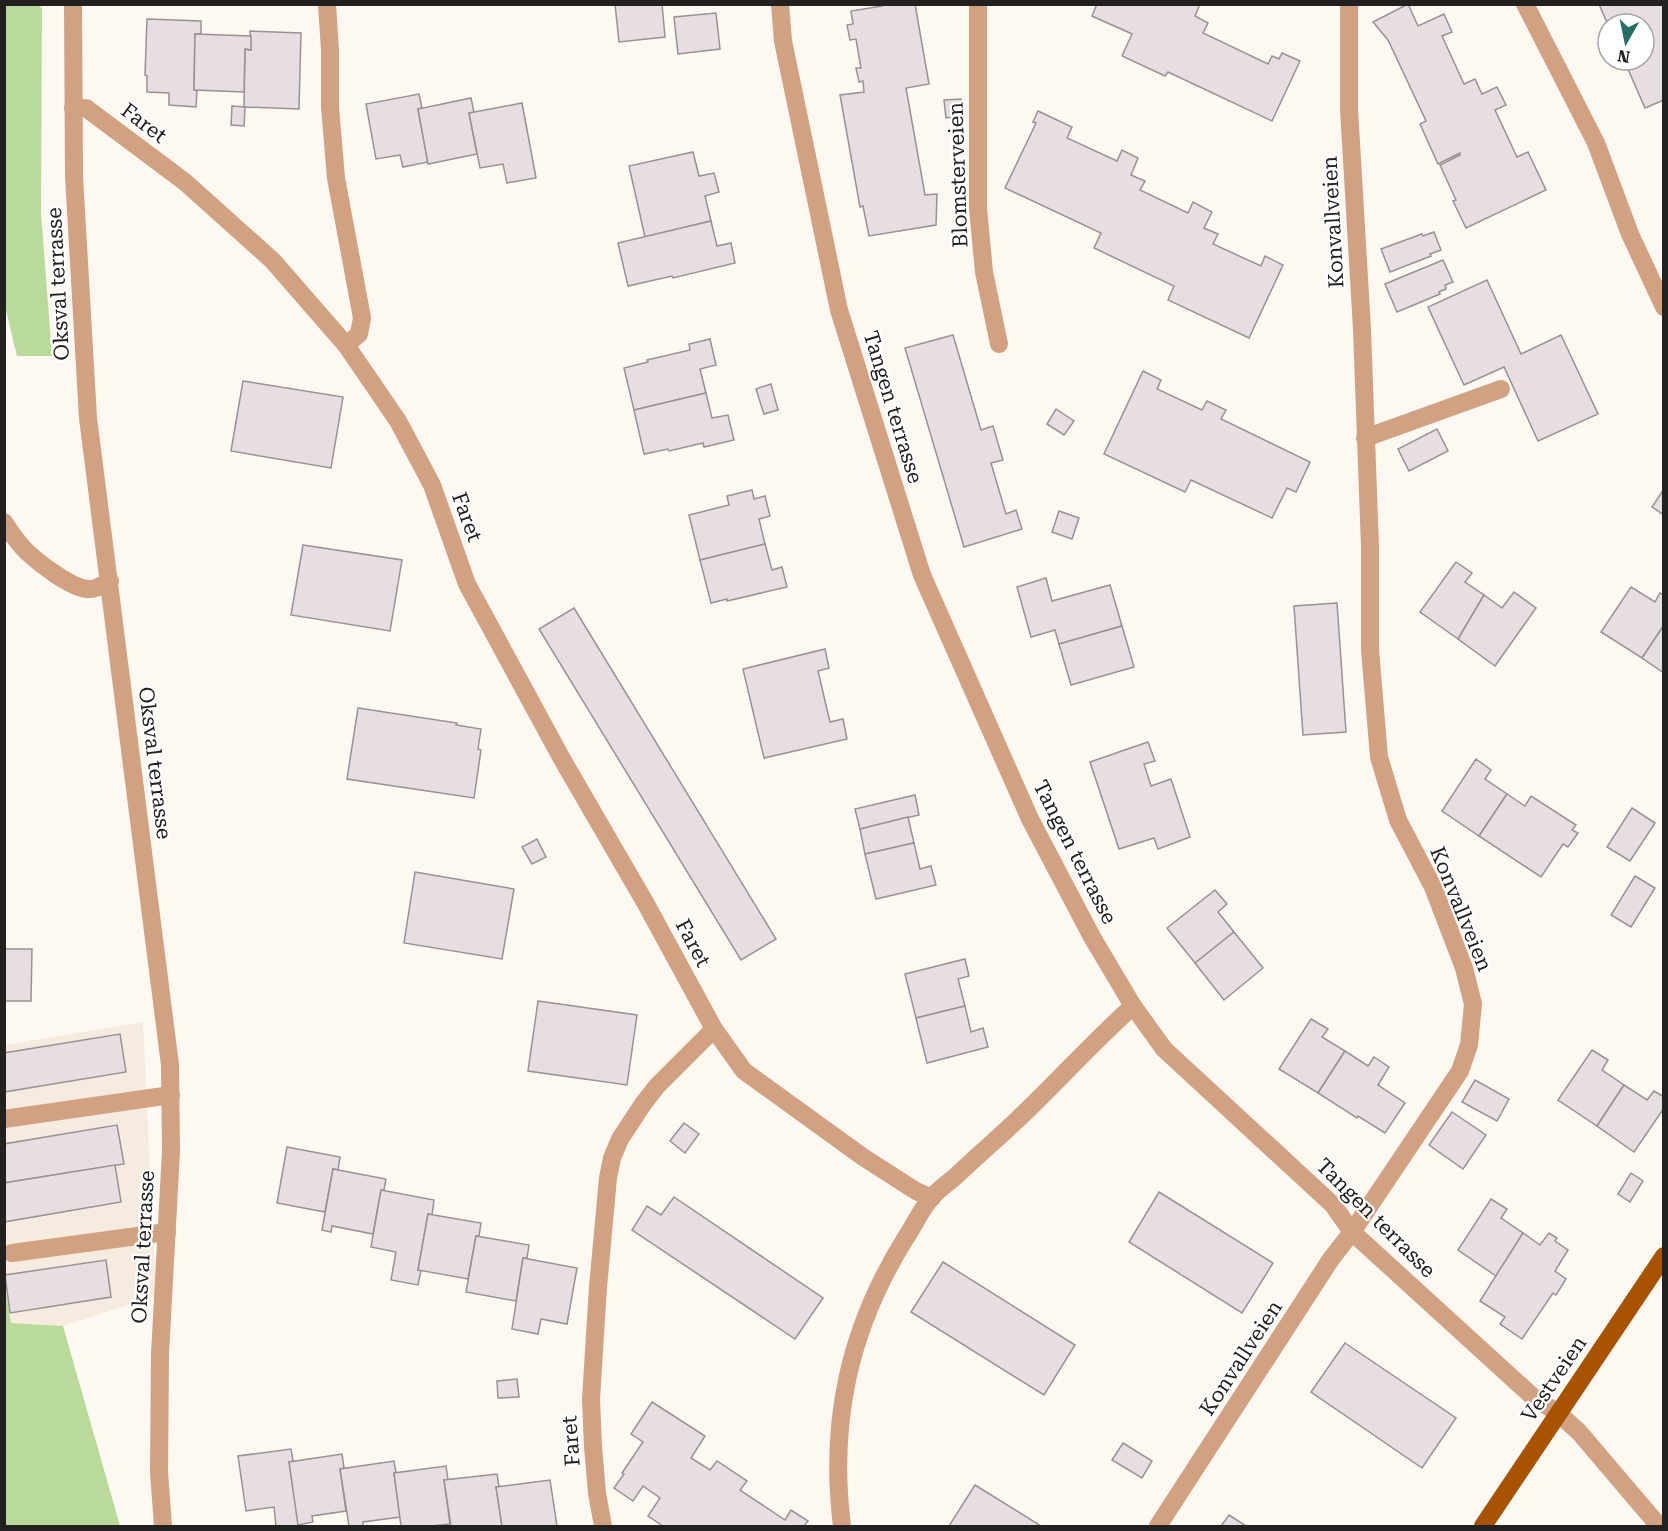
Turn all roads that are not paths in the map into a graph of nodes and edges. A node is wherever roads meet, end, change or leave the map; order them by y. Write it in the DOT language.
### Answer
graph roads {
  1 [pos="73,4"];
  2 [pos="327,4"];
  3 [pos="780,4"];
  4 [pos="978,4"];
  5 [pos="1349,4"];
  6 [pos="1525,4"];
  7 [pos="73,108"];
  8 [pos="1664,306"];
  9 [pos="999,344"];
  10 [pos="346,345"];
  11 [pos="1501,389"];
  12 [pos="1365,438"];
  13 [pos="4,522"];
  14 [pos="110,581"];
  15 [pos="1133,1006"];
  16 [pos="714,1029"];
  17 [pos="171,1095"];
  18 [pos="4,1119"];
  19 [pos="932,1198"];
  20 [pos="167,1232"];
  21 [pos="1352,1232"];
  22 [pos="12,1253"];
  23 [pos="1664,1256"];
  24 [pos="1558,1413"];
  25 [pos="163,1527"];
  26 [pos="603,1527"];
  27 [pos="842,1527"];
  28 [pos="1158,1527"];
  29 [pos="1483,1527"];
  30 [pos="1659,1527"];
  1 -- 7 [label="street, Oksval terrasse"];
  2 -- 10 [label="street"];
  3 -- 15 [label="street, Tangen terrasse"];
  4 -- 9 [label="street, Blomsterveien"];
  5 -- 12 [label="street, Konvallveien"];
  6 -- 8 [label="street"];
  7 -- 10 [label="street, Faret"];
  7 -- 14 [label="street, Oksval terrasse"];
  10 -- 16 [label="street, Faret"];
  11 -- 12 [label="street"];
  12 -- 21 [label="street, Konvallveien"];
  13 -- 14 [label="street"];
  14 -- 17 [label="street, Oksval terrasse"];
  15 -- 19 [label="street"];
  15 -- 21 [label="street, Tangen terrasse"];
  16 -- 19 [label="street, Faret"];
  16 -- 26 [label="street, Faret"];
  17 -- 18 [label="street"];
  17 -- 20 [label="street, Oksval terrasse"];
  19 -- 27 [label="street"];
  20 -- 22 [label="street"];
  20 -- 25 [label="street, Oksval terrasse"];
  21 -- 24 [label="street, Tangen terrasse"];
  21 -- 28 [label="street, Konvallveien"];
  23 -- 24 [label="main road, Vestveien"];
  24 -- 29 [label="main road, Vestveien"];
  24 -- 30 [label="street, Tangen terrasse"];
}
